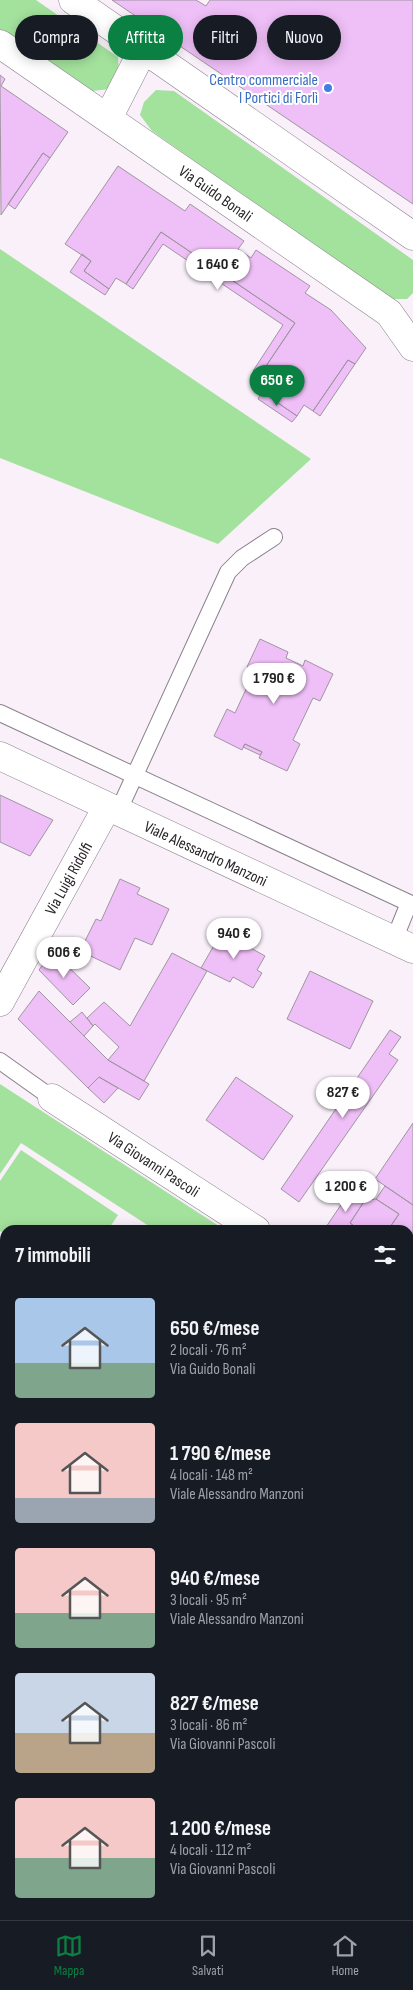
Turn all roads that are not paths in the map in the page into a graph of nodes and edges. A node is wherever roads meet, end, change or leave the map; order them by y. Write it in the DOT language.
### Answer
graph roads {
  1 [pos="73,0"];
  2 [pos="108,24"];
  3 [pos="0,44"];
  4 [pos="138,60"];
  5 [pos="161,60"];
  6 [pos="108,118"];
  7 [pos="413,236"];
  8 [pos="413,347"];
  9 [pos="274,537"];
  10 [pos="0,714"];
  11 [pos="0,756"];
  12 [pos="134,776"];
  13 [pos="112,810"];
  14 [pos="411,904"];
  15 [pos="403,944"];
  16 [pos="0,1002"];
  17 [pos="2,1062"];
  18 [pos="52,1098"];
  19 [pos="248,1225"];
  1 -- 2 [label="street"];
  3 -- 6 [label="street, Via Guido Bonali"];
  4 -- 6 [label="street"];
  5 -- 7 [label="street"];
  6 -- 8 [label="street, Via Guido Bonali"];
  9 -- 12 [label="lane"];
  10 -- 12 [label="lane"];
  11 -- 13 [label="street, Viale Alessandro Manzoni"];
  12 -- 13 [label="lane"];
  12 -- 14 [label="lane"];
  13 -- 15 [label="street, Viale Alessandro Manzoni"];
  13 -- 16 [label="street, Via Luigi Ridolfi"];
  14 -- 15 [label="lane"];
  17 -- 18 [label="lane"];
  18 -- 19 [label="street, Via Giovanni Pascoli"];
}
